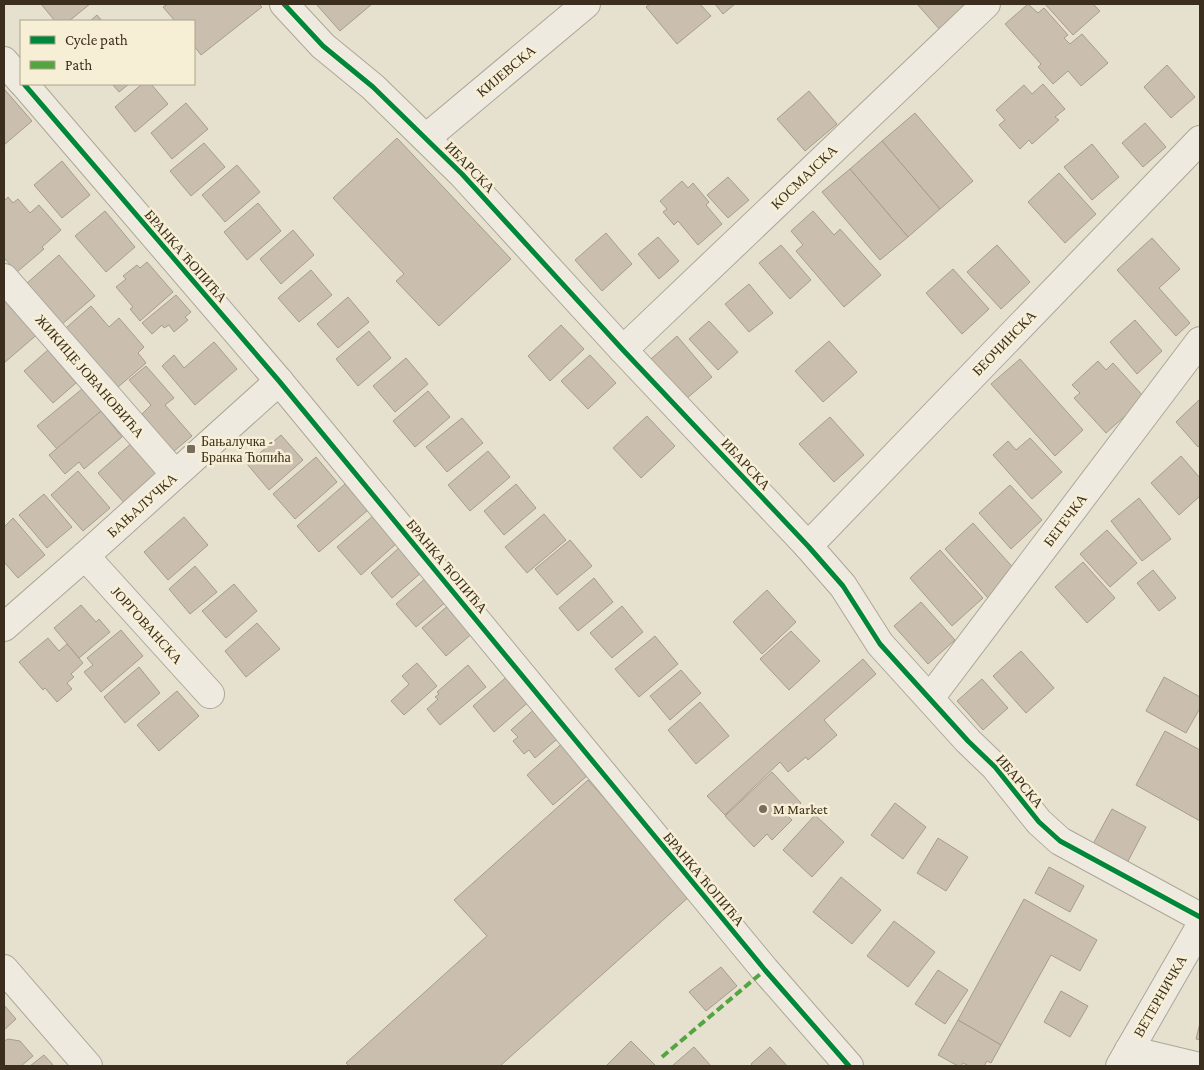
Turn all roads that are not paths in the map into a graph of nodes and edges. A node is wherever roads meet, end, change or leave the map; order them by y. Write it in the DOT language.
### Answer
graph roads {
  1 [pos="284,4"];
  2 [pos="586,4"];
  3 [pos="986,4"];
  4 [pos="4,61"];
  5 [pos="20,80"];
  6 [pos="25,85"];
  7 [pos="426,138"];
  8 [pos="1200,140"];
  9 [pos="4,278"];
  10 [pos="1200,341"];
  11 [pos="623,350"];
  12 [pos="279,380"];
  13 [pos="175,474"];
  14 [pos="808,546"];
  15 [pos="85,556"];
  16 [pos="4,627"];
  17 [pos="210,694"];
  18 [pos="930,698"];
  19 [pos="1200,917"];
  20 [pos="1200,926"];
  21 [pos="4,969"];
  22 [pos="1124,1058"];
  23 [pos="88,1066"];
  24 [pos="849,1066"];
  25 [pos="1196,1066"];
  1 -- 7 [label="street, ИБАРСКА"];
  2 -- 7 [label="street, КИЈЕВСКА"];
  3 -- 11 [label="street, КОСМАЈСКА"];
  4 -- 5 [label="street, БРАНКА ЋОПИЋА"];
  6 -- 12 [label="street, БРАНКА ЋОПИЋА"];
  7 -- 11 [label="street, ИБАРСКА"];
  8 -- 14 [label="street, БЕОЧИНСКА"];
  9 -- 13 [label="street, ЖИКИЦЕ ЈОВАНОВИЋА"];
  10 -- 18 [label="street, БЕГЕЧКА"];
  11 -- 14 [label="street, ИБАРСКА"];
  12 -- 13 [label="street, БАЊАЛУЧКА"];
  12 -- 24 [label="street, БРАНКА ЋОПИЋА"];
  13 -- 15 [label="street, БАЊАЛУЧКА"];
  14 -- 18 [label="street, ИБАРСКА"];
  15 -- 16 [label="street, БАЊАЛУЧКА"];
  15 -- 17 [label="street, ЈОРГОВАНСКА"];
  18 -- 19 [label="street, ИБАРСКА"];
  20 -- 22 [label="street, ВЕТЕРНИЧКА"];
  21 -- 23 [label="street"];
  22 -- 25 [label="street"];
}
